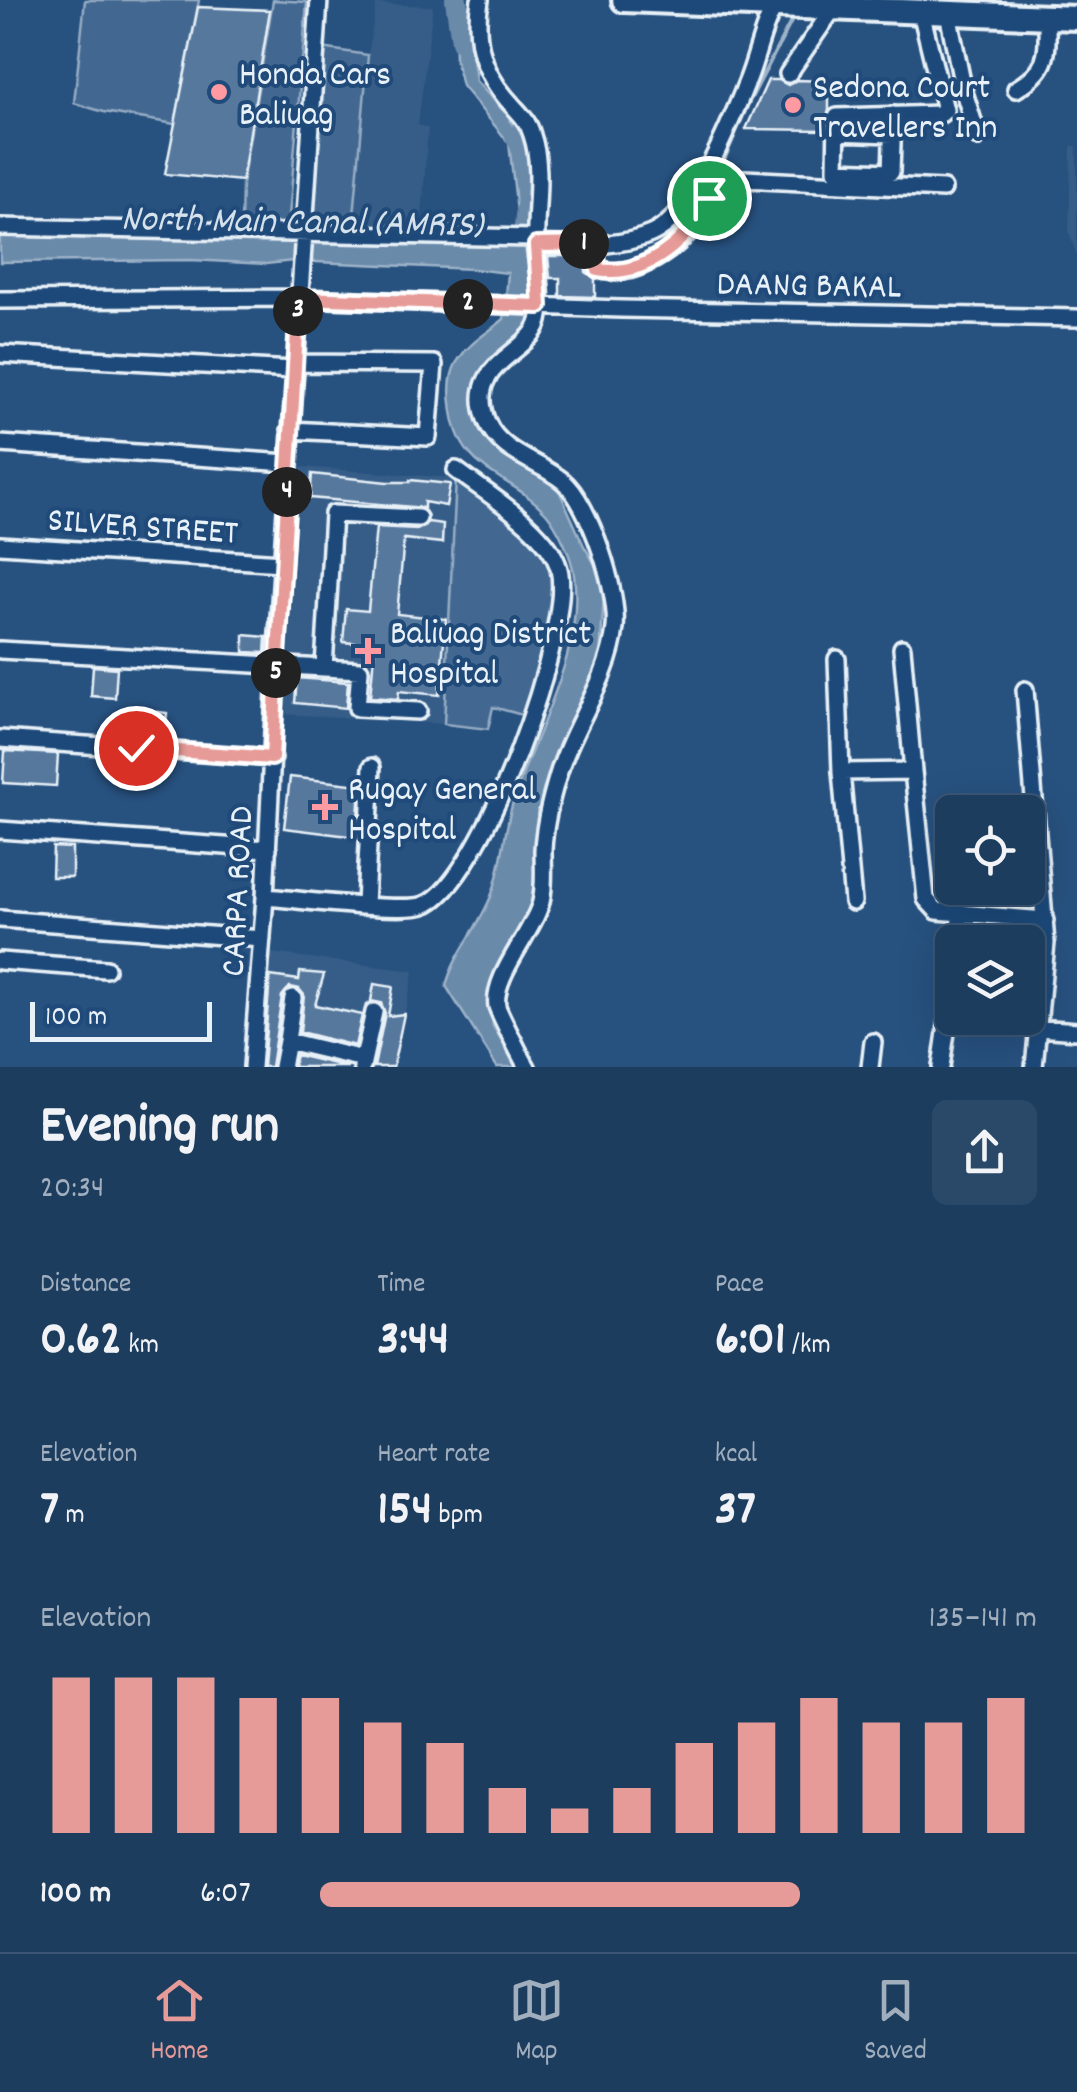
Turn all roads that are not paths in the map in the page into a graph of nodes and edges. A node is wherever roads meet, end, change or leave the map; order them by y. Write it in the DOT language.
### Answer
graph roads {
  1 [pos="318,0"];
  2 [pos="480,0"];
  3 [pos="624,0"];
  4 [pos="779,5"];
  5 [pos="823,9"];
  6 [pos="921,12"];
  7 [pos="948,13"];
  8 [pos="1047,16"];
  9 [pos="1077,18"];
  10 [pos="788,74"];
  11 [pos="1016,89"];
  12 [pos="893,116"];
  13 [pos="835,132"];
  14 [pos="892,134"];
  15 [pos="978,137"];
  16 [pos="943,190"];
  17 [pos="0,227"];
  18 [pos="306,233"];
  19 [pos="530,240"];
  20 [pos="596,244"];
  21 [pos="299,298"];
  22 [pos="0,300"];
  23 [pos="536,306"];
  24 [pos="1077,318"];
  25 [pos="0,354"];
  26 [pos="295,366"];
  27 [pos="290,430"];
  28 [pos="0,444"];
  29 [pos="288,463"];
  30 [pos="456,470"];
  31 [pos="418,518"];
  32 [pos="0,544"];
  33 [pos="282,563"];
  34 [pos="902,648"];
  35 [pos="0,650"];
  36 [pos="837,659"];
  37 [pos="276,667"];
  38 [pos="324,667"];
  39 [pos="1025,690"];
  40 [pos="418,710"];
  41 [pos="0,739"];
  42 [pos="272,758"];
  43 [pos="372,766"];
  44 [pos="913,771"];
  45 [pos="841,772"];
  46 [pos="0,830"];
  47 [pos="268,849"];
  48 [pos="266,897"];
  49 [pos="854,902"];
  50 [pos="365,904"];
  51 [pos="960,912"];
  52 [pos="0,920"];
  53 [pos="1045,920"];
  54 [pos="960,925"];
  55 [pos="1045,925"];
  56 [pos="262,939"];
  57 [pos="0,961"];
  58 [pos="106,969"];
  59 [pos="293,998"];
  60 [pos="374,1012"];
  61 [pos="1045,1028"];
  62 [pos="1077,1031"];
  63 [pos="946,1035"];
  64 [pos="1038,1035"];
  65 [pos="286,1041"];
  66 [pos="873,1042"];
  67 [pos="362,1063"];
  68 [pos="252,1067"];
  69 [pos="282,1067"];
  70 [pos="527,1067"];
  71 [pos="870,1067"];
  72 [pos="941,1067"];
  73 [pos="1034,1067"];
  1 -- 18 [label="street, CARPA ROAD"];
  2 -- 19 [label="street"];
  3 -- 4 [label="highway"];
  4 -- 5 [label="highway"];
  4 -- 20 [label="street"];
  5 -- 6 [label="highway"];
  5 -- 10 [label="street"];
  6 -- 7 [label="highway"];
  6 -- 12 [label="street"];
  7 -- 8 [label="highway"];
  7 -- 15 [label="street"];
  8 -- 9 [label="highway"];
  8 -- 11 [label="street"];
  12 -- 13 [label="street"];
  12 -- 14 [label="street"];
  13 -- 14 [label="street"];
  13 -- 14 [label="street"];
  16 -- 20 [label="street"];
  17 -- 18 [label="street"];
  18 -- 19 [label="street"];
  18 -- 21 [label="street, CARPA ROAD"];
  19 -- 20 [label="street"];
  19 -- 23 [label="street"];
  21 -- 22 [label="street, DAANG BAKAL"];
  21 -- 23 [label="street, DAANG BAKAL"];
  21 -- 26 [label="street, CARPA ROAD"];
  23 -- 24 [label="street, DAANG BAKAL"];
  23 -- 70 [label="street"];
  25 -- 26 [label="street"];
  26 -- 27 [label="street, CARPA ROAD"];
  26 -- 27 [label="street"];
  27 -- 29 [label="street, CARPA ROAD"];
  28 -- 29 [label="street"];
  29 -- 33 [label="street, CARPA ROAD"];
  30 -- 50 [label="street"];
  31 -- 38 [label="street"];
  32 -- 33 [label="street, SILVER STREET"];
  33 -- 37 [label="street, CARPA ROAD"];
  34 -- 44 [label="street"];
  35 -- 37 [label="street"];
  36 -- 45 [label="street"];
  37 -- 38 [label="street"];
  37 -- 42 [label="street, CARPA ROAD"];
  38 -- 40 [label="street"];
  39 -- 53 [label="street"];
  41 -- 42 [label="street"];
  42 -- 47 [label="street, CARPA ROAD"];
  43 -- 50 [label="street"];
  44 -- 45 [label="street"];
  44 -- 51 [label="street"];
  45 -- 49 [label="street"];
  46 -- 47 [label="street"];
  47 -- 48 [label="street, CARPA ROAD"];
  48 -- 50 [label="street"];
  48 -- 56 [label="street, CARPA ROAD"];
  51 -- 53 [label="street"];
  51 -- 54 [label="street"];
  52 -- 56 [label="street"];
  53 -- 55 [label="street"];
  56 -- 68 [label="street, CARPA ROAD"];
  57 -- 58 [label="street"];
  59 -- 65 [label="street"];
  60 -- 67 [label="street"];
  61 -- 62 [label="street"];
  63 -- 72 [label="street"];
  64 -- 73 [label="street"];
  65 -- 67 [label="street"];
  65 -- 69 [label="street"];
  66 -- 71 [label="street"];
}
